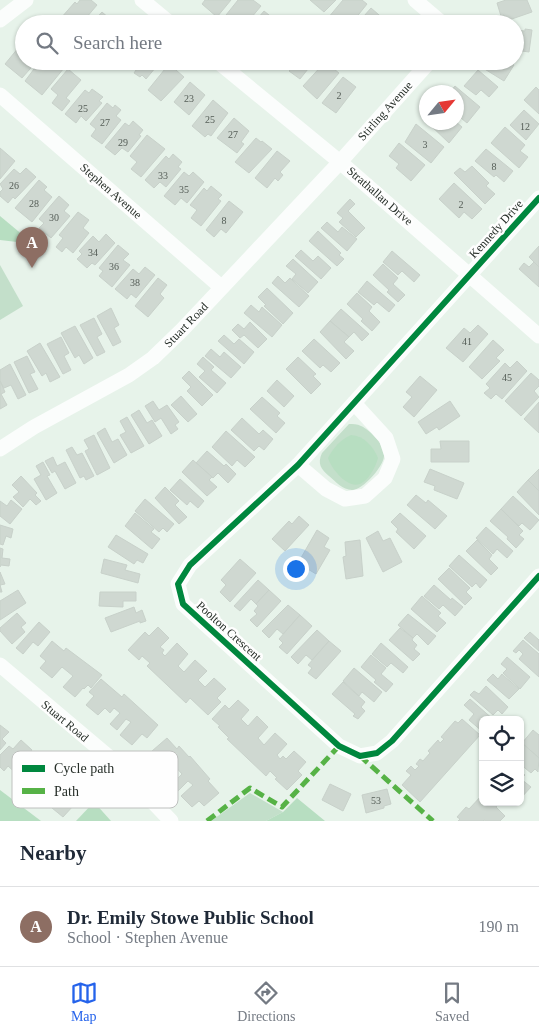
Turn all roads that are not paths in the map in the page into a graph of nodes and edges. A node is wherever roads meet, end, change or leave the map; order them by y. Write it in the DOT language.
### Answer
graph roads {
  1 [pos="26,0"];
  2 [pos="142,0"];
  3 [pos="414,0"];
  4 [pos="160,15"];
  5 [pos="433,15"];
  6 [pos="0,20"];
  7 [pos="228,70"];
  8 [pos="422,70"];
  9 [pos="0,95"];
  10 [pos="340,162"];
  11 [pos="539,198"];
  12 [pos="470,274"];
  13 [pos="221,287"];
  14 [pos="539,336"];
  15 [pos="354,403"];
  16 [pos="0,449"];
  17 [pos="298,465"];
  18 [pos="539,576"];
  19 [pos="0,665"];
  20 [pos="102,751"];
  21 [pos="159,808"];
  22 [pos="171,821"];
  1 -- 6 [label="street"];
  2 -- 4 [label="street"];
  3 -- 5 [label="street"];
  7 -- 10 [label="street, Strathallan Drive"];
  8 -- 10 [label="street, Stirling Avenue"];
  9 -- 13 [label="street, Stephen Avenue"];
  10 -- 12 [label="street, Strathallan Drive"];
  10 -- 13 [label="street, Stuart Road"];
  11 -- 12 [label="street, Kennedy Drive"];
  12 -- 14 [label="street, Strathallan Drive"];
  12 -- 15 [label="street, Poolton Crescent"];
  13 -- 16 [label="street, Stuart Road"];
  15 -- 17 [label="street, Poolton Crescent"];
  15 -- 17 [label="street"];
  17 -- 18 [label="street, Poolton Crescent"];
  19 -- 20 [label="street, Stuart Road"];
  21 -- 22 [label="street, Stuart Road"];
}
